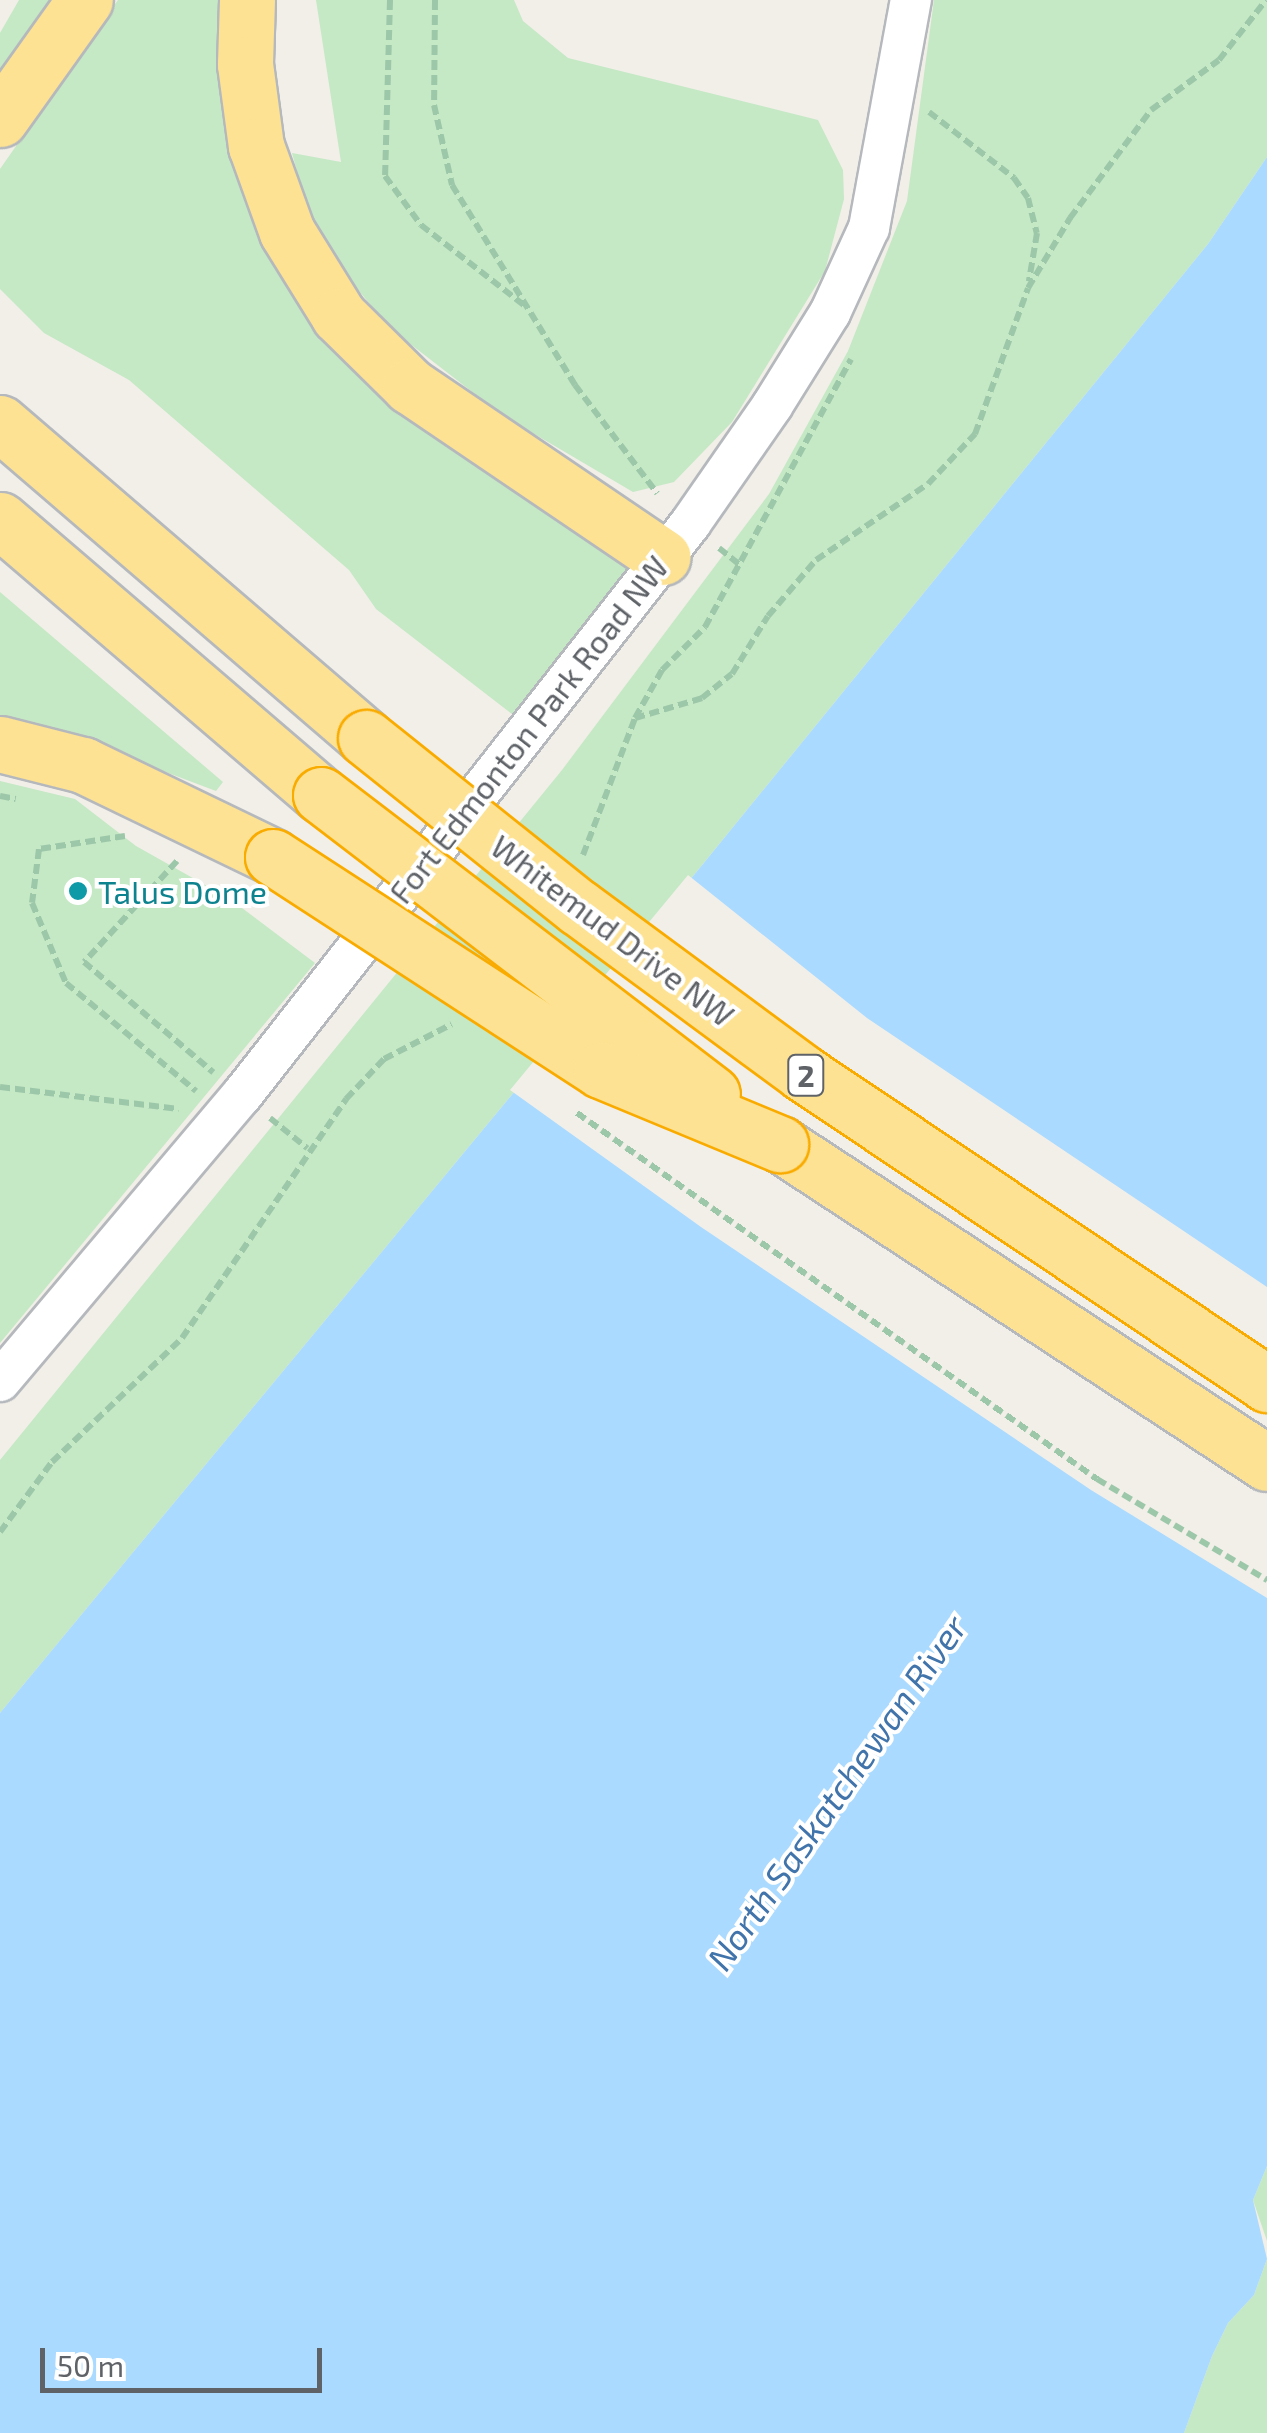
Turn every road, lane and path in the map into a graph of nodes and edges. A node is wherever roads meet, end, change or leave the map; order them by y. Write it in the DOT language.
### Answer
graph roads {
  1 [pos="86,0"];
  2 [pos="247,0"];
  3 [pos="390,0"];
  4 [pos="435,0"];
  5 [pos="911,0"];
  6 [pos="1266,0"];
  7 [pos="895,111"];
  8 [pos="0,119"];
  9 [pos="1028,288"];
  10 [pos="530,310"];
  11 [pos="0,423"];
  12 [pos="0,520"];
  13 [pos="676,540"];
  14 [pos="635,718"];
  15 [pos="0,744"];
  16 [pos="136,834"];
  17 [pos="181,856"];
  18 [pos="576,870"];
  19 [pos="437,1017"];
  20 [pos="456,1022"];
  21 [pos="468,1038"];
  22 [pos="0,1087"];
  23 [pos="224,1097"];
  24 [pos="562,1102"];
  25 [pos="780,1144"];
  26 [pos="0,1381"];
  27 [pos="1267,1384"];
  28 [pos="1267,1463"];
  29 [pos="0,1532"];
  30 [pos="1267,1580"];
  1 -- 8 [label="highway"];
  2 -- 13 [label="highway"];
  3 -- 10 [label="path"];
  4 -- 10 [label="path"];
  5 -- 7 [label="street, Fort Edmonton Park Road NW"];
  6 -- 9 [label="path"];
  7 -- 9 [label="path"];
  7 -- 13 [label="street, Fort Edmonton Park Road NW"];
  9 -- 14 [label="path"];
  10 -- 13 [label="path"];
  11 -- 27 [label="highway, Whitemud Drive NW / 2, bridge"];
  12 -- 25 [label="highway, 2, bridge"];
  13 -- 14 [label="path"];
  13 -- 23 [label="street, Fort Edmonton Park Road NW"];
  14 -- 18 [label="path"];
  15 -- 25 [label="highway, bridge"];
  16 -- 23 [label="path"];
  17 -- 23 [label="path"];
  19 -- 21 [label="path"];
  20 -- 29 [label="path"];
  22 -- 23 [label="path"];
  23 -- 26 [label="street, Fort Edmonton Park Road NW"];
  24 -- 30 [label="path, bridge"];
  25 -- 28 [label="highway, 2"];
}
